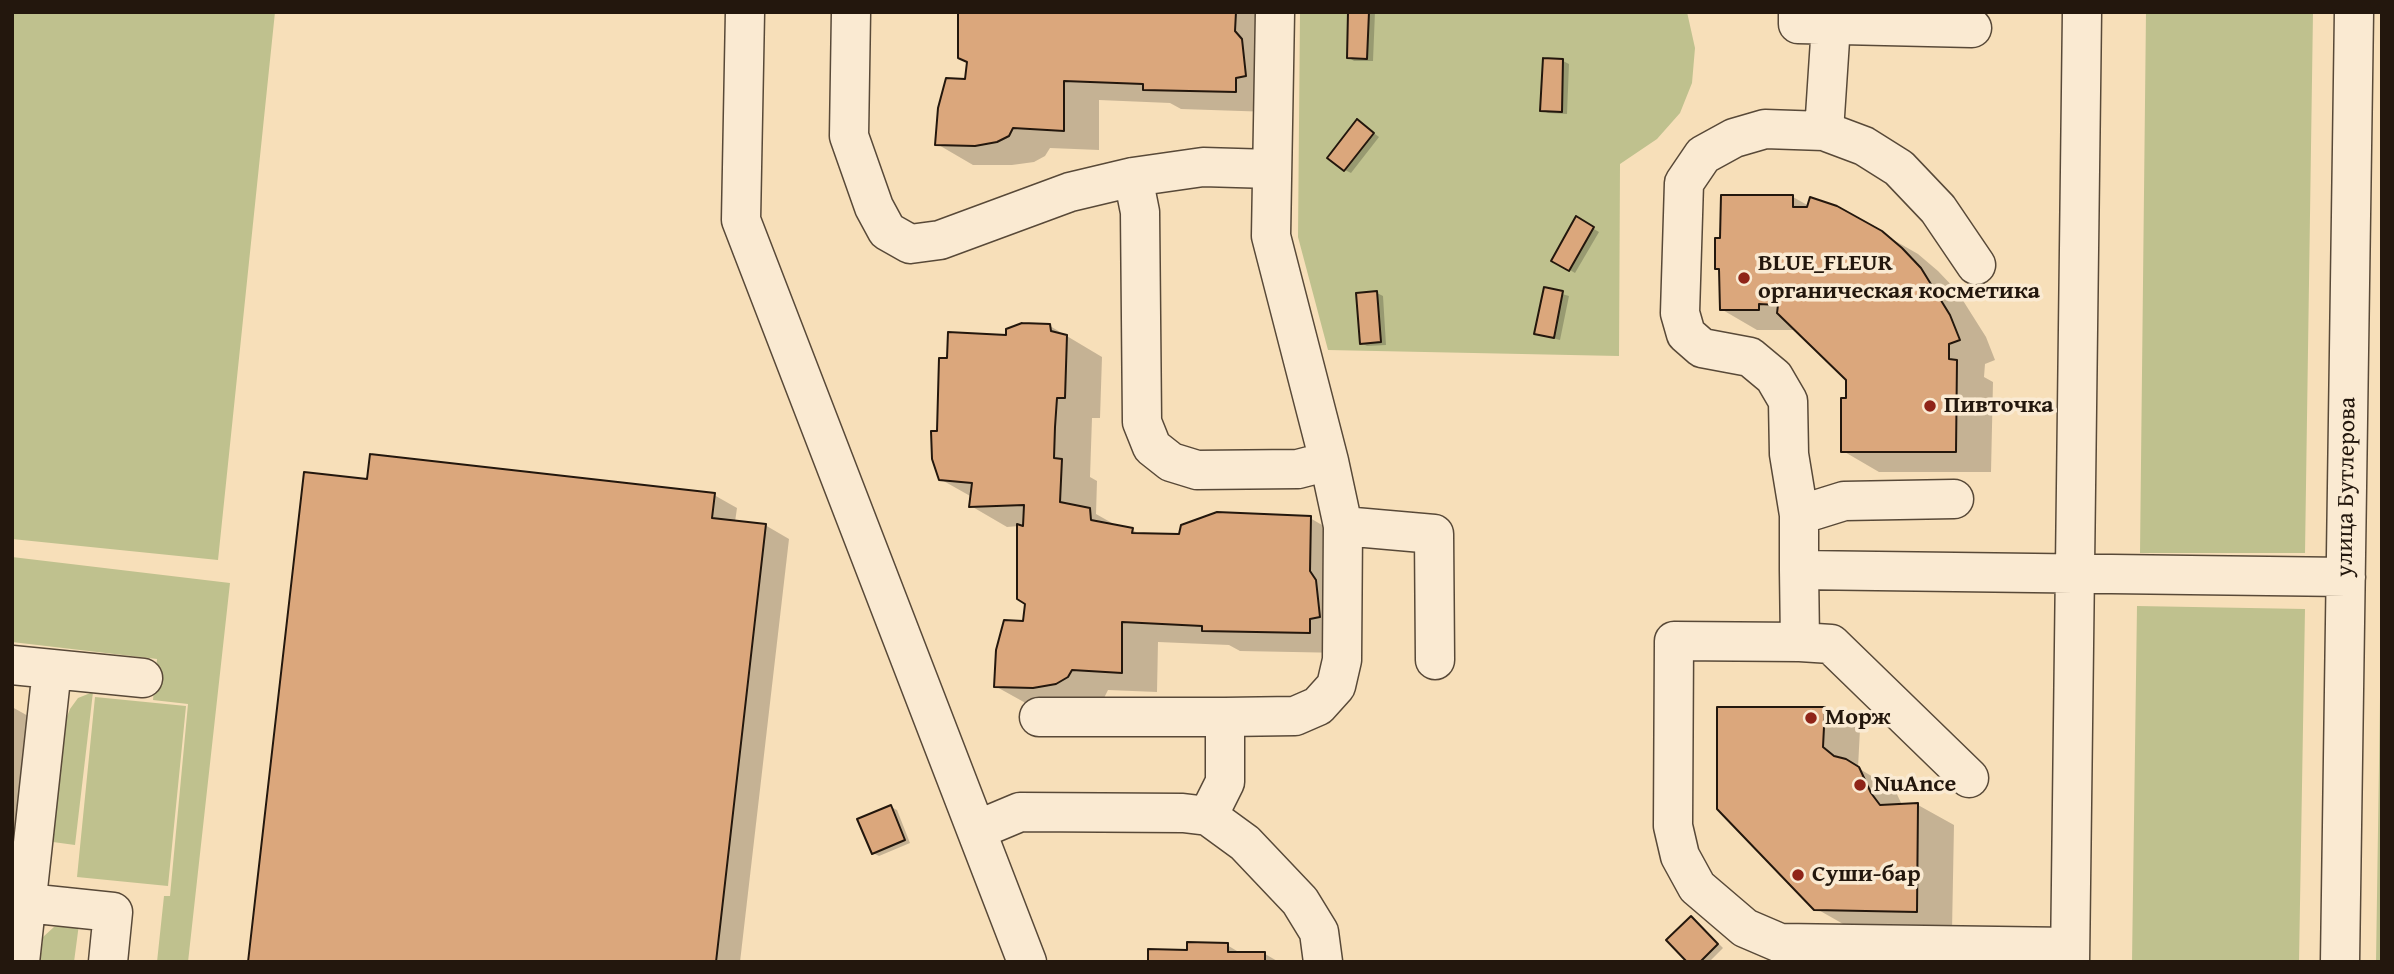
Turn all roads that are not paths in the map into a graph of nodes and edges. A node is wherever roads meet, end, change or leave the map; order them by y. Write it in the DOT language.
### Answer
graph roads {
  1 [pos="745,12"];
  2 [pos="851,12"];
  3 [pos="1275,12"];
  4 [pos="2082,12"];
  5 [pos="2354,12"];
  6 [pos="1815,19"];
  7 [pos="1972,28"];
  8 [pos="2367,128"];
  9 [pos="1824,131"];
  10 [pos="1271,169"];
  11 [pos="1133,177"];
  12 [pos="1976,265"];
  13 [pos="2365,394"];
  14 [pos="1329,461"];
  15 [pos="1954,499"];
  16 [pos="1799,515"];
  17 [pos="1343,526"];
  18 [pos="1799,570"];
  19 [pos="2076,574"];
  20 [pos="2346,577"];
  21 [pos="1800,642"];
  22 [pos="1435,660"];
  23 [pos="12,665"];
  24 [pos="52,669"];
  25 [pos="143,678"];
  26 [pos="1039,717"];
  27 [pos="1226,717"];
  28 [pos="1969,778"];
  29 [pos="1208,816"];
  30 [pos="977,830"];
  31 [pos="27,903"];
  32 [pos="1780,952"];
  33 [pos="2070,954"];
  34 [pos="20,962"];
  35 [pos="108,962"];
  36 [pos="1027,962"];
  37 [pos="1323,962"];
  38 [pos="2340,962"];
  1 -- 30 [label="street"];
  2 -- 11 [label="street"];
  3 -- 10 [label="street"];
  4 -- 19 [label="street"];
  5 -- 8 [label="street, улица Бутлерова"];
  6 -- 7 [label="street"];
  6 -- 9 [label="street"];
  8 -- 13 [label="street, улица Бутлерова"];
  9 -- 12 [label="street"];
  9 -- 16 [label="street"];
  10 -- 11 [label="street"];
  10 -- 14 [label="street"];
  11 -- 14 [label="street"];
  13 -- 20 [label="street, улица Бутлерова"];
  14 -- 17 [label="street"];
  15 -- 16 [label="street"];
  16 -- 18 [label="street"];
  17 -- 22 [label="street"];
  17 -- 27 [label="street"];
  18 -- 19 [label="street"];
  18 -- 21 [label="street"];
  19 -- 20 [label="street"];
  19 -- 33 [label="street"];
  20 -- 38 [label="street, улица Бутлерова"];
  21 -- 28 [label="street"];
  21 -- 32 [label="street"];
  23 -- 24 [label="street"];
  24 -- 25 [label="street"];
  24 -- 31 [label="street"];
  26 -- 27 [label="street"];
  27 -- 29 [label="street"];
  29 -- 30 [label="street"];
  29 -- 37 [label="street"];
  30 -- 36 [label="street"];
  31 -- 34 [label="street"];
  31 -- 35 [label="street"];
  32 -- 33 [label="street"];
}
